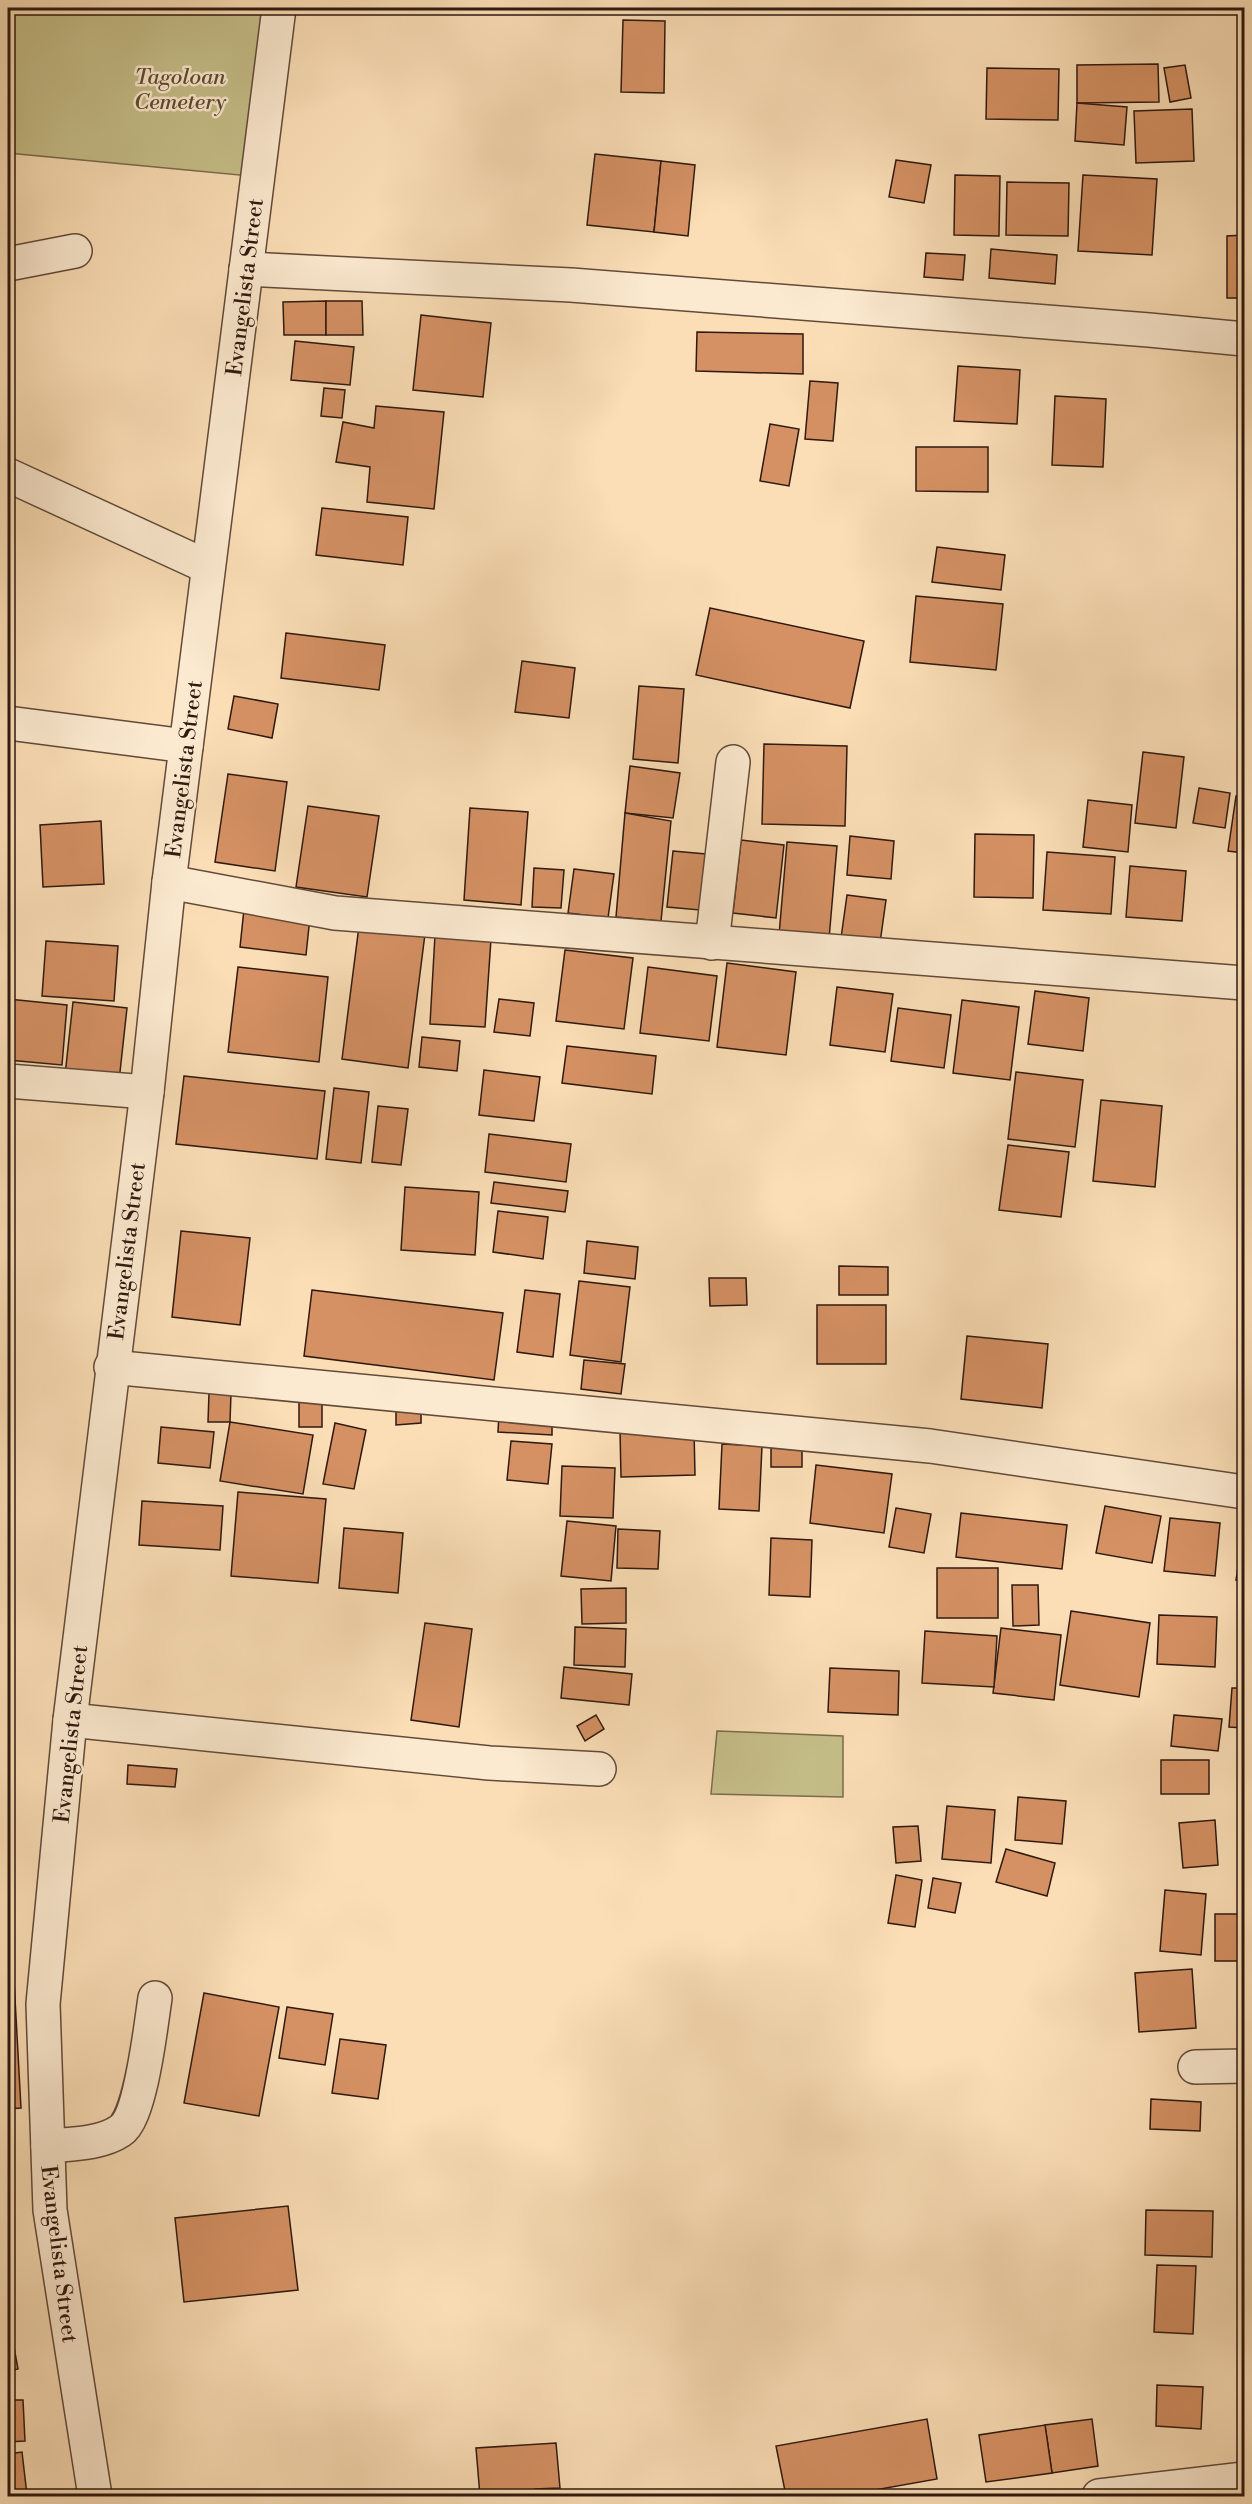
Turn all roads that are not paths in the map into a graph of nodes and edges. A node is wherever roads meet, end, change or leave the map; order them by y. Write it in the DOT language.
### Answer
graph roads {
  1 [pos="279,8"];
  2 [pos="75,251"];
  3 [pos="8,264"];
  4 [pos="246,269"];
  5 [pos="1245,339"];
  6 [pos="8,475"];
  7 [pos="208,567"];
  8 [pos="8,723"];
  9 [pos="186,746"];
  10 [pos="733,762"];
  11 [pos="169,882"];
  12 [pos="712,943"];
  13 [pos="1245,983"];
  14 [pos="8,1081"];
  15 [pos="147,1092"];
  16 [pos="111,1367"];
  17 [pos="1245,1492"];
  18 [pos="70,1720"];
  19 [pos="599,1769"];
  20 [pos="155,1998"];
  21 [pos="1245,2066"];
  22 [pos="1195,2067"];
  23 [pos="48,2146"];
  24 [pos="1245,2479"];
  25 [pos="95,2496"];
  26 [pos="1099,2496"];
  1 -- 4 [label="street, Evangelista Street"];
  2 -- 3 [label="street"];
  4 -- 5 [label="street"];
  4 -- 7 [label="street, Evangelista Street"];
  6 -- 7 [label="street"];
  7 -- 9 [label="street, Evangelista Street"];
  8 -- 9 [label="street"];
  9 -- 11 [label="street, Evangelista Street"];
  10 -- 12 [label="street"];
  11 -- 12 [label="street"];
  11 -- 15 [label="street, Evangelista Street"];
  12 -- 13 [label="street"];
  14 -- 15 [label="street"];
  15 -- 16 [label="street, Evangelista Street"];
  16 -- 17 [label="street"];
  16 -- 18 [label="street, Evangelista Street"];
  18 -- 19 [label="street"];
  18 -- 23 [label="street, Evangelista Street"];
  20 -- 23 [label="street"];
  21 -- 22 [label="street"];
  23 -- 25 [label="street, Evangelista Street"];
  24 -- 26 [label="street"];
}
